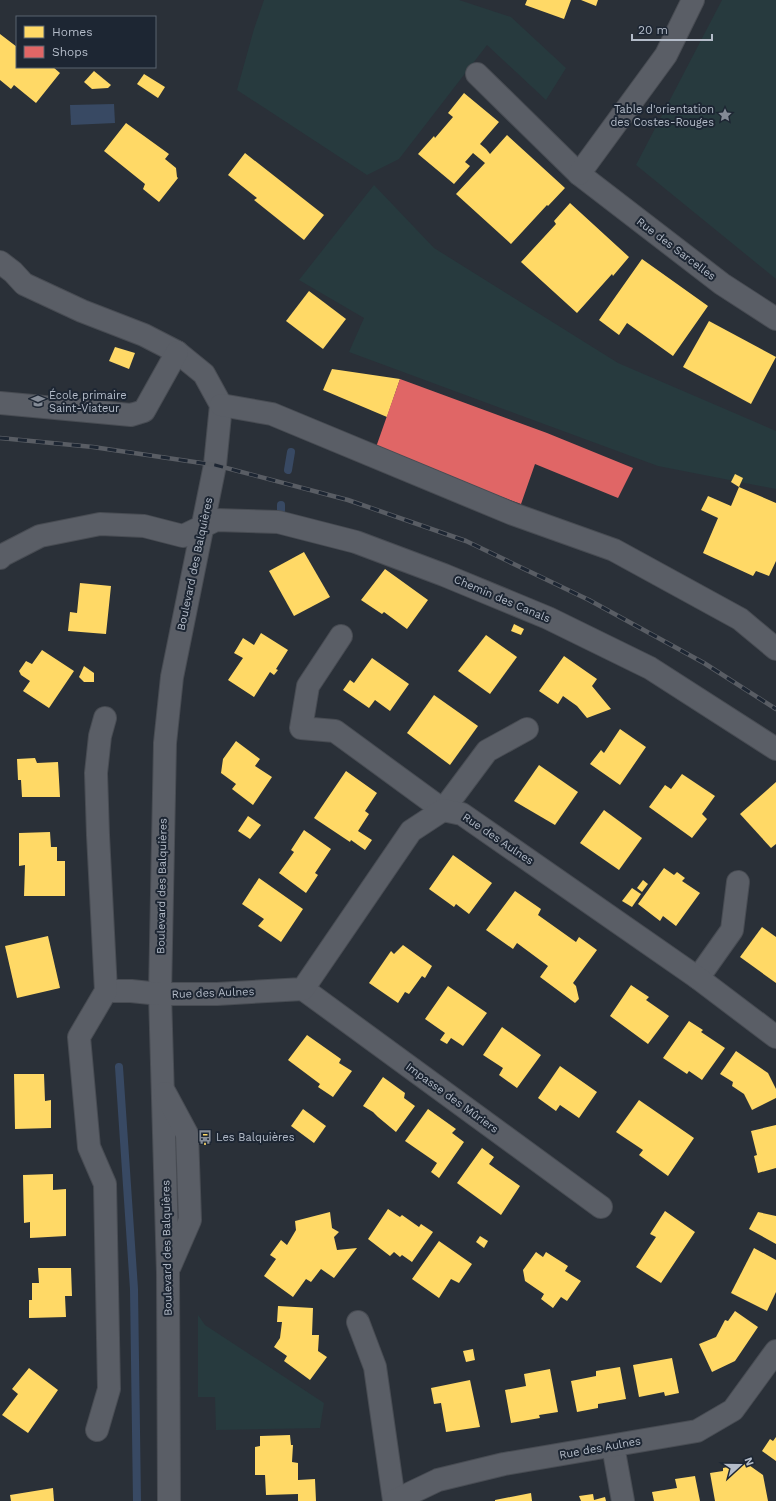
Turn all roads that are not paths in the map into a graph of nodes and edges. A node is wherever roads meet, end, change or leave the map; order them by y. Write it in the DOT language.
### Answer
graph roads {
  1 [pos="693,0"];
  2 [pos="477,74"];
  3 [pos="579,174"];
  4 [pos="0,262"];
  5 [pos="776,319"];
  6 [pos="178,352"];
  7 [pos="0,403"];
  8 [pos="222,405"];
  9 [pos="203,527"];
  10 [pos="0,558"];
  11 [pos="341,636"];
  12 [pos="776,649"];
  13 [pos="105,718"];
  14 [pos="527,729"];
  15 [pos="776,749"];
  16 [pos="443,810"];
  17 [pos="738,882"];
  18 [pos="698,978"];
  19 [pos="303,989"];
  20 [pos="106,991"];
  21 [pos="160,994"];
  22 [pos="776,1037"];
  23 [pos="601,1207"];
  24 [pos="358,1322"];
  25 [pos="776,1351"];
  26 [pos="97,1430"];
  27 [pos="613,1446"];
  28 [pos="394,1500"];
  29 [pos="168,1501"];
  30 [pos="623,1501"];
  1 -- 3 [label="street"];
  2 -- 3 [label="street, Rue des Sarcelles"];
  3 -- 5 [label="street, Rue des Sarcelles"];
  4 -- 6 [label="street"];
  6 -- 7 [label="street"];
  6 -- 8 [label="street"];
  8 -- 9 [label="street, Boulevard des Balquières"];
  8 -- 12 [label="street"];
  9 -- 10 [label="street, Chemin des Canals"];
  9 -- 15 [label="street, Chemin des Canals"];
  9 -- 21 [label="street, Boulevard des Balquières"];
  11 -- 16 [label="street"];
  13 -- 20 [label="street"];
  14 -- 16 [label="street"];
  16 -- 18 [label="street, Rue des Aulnes"];
  16 -- 19 [label="street"];
  17 -- 18 [label="street"];
  18 -- 22 [label="street, Rue des Aulnes"];
  19 -- 21 [label="street, Rue des Aulnes"];
  19 -- 23 [label="street, Impasse des Mûriers"];
  20 -- 21 [label="street"];
  20 -- 26 [label="street"];
  21 -- 29 [label="street, Boulevard des Balquières"];
  24 -- 28 [label="street, Rue des Aulnes"];
  25 -- 27 [label="street, Rue des Aulnes"];
  27 -- 28 [label="street, Rue des Aulnes"];
  27 -- 30 [label="street"];
}
